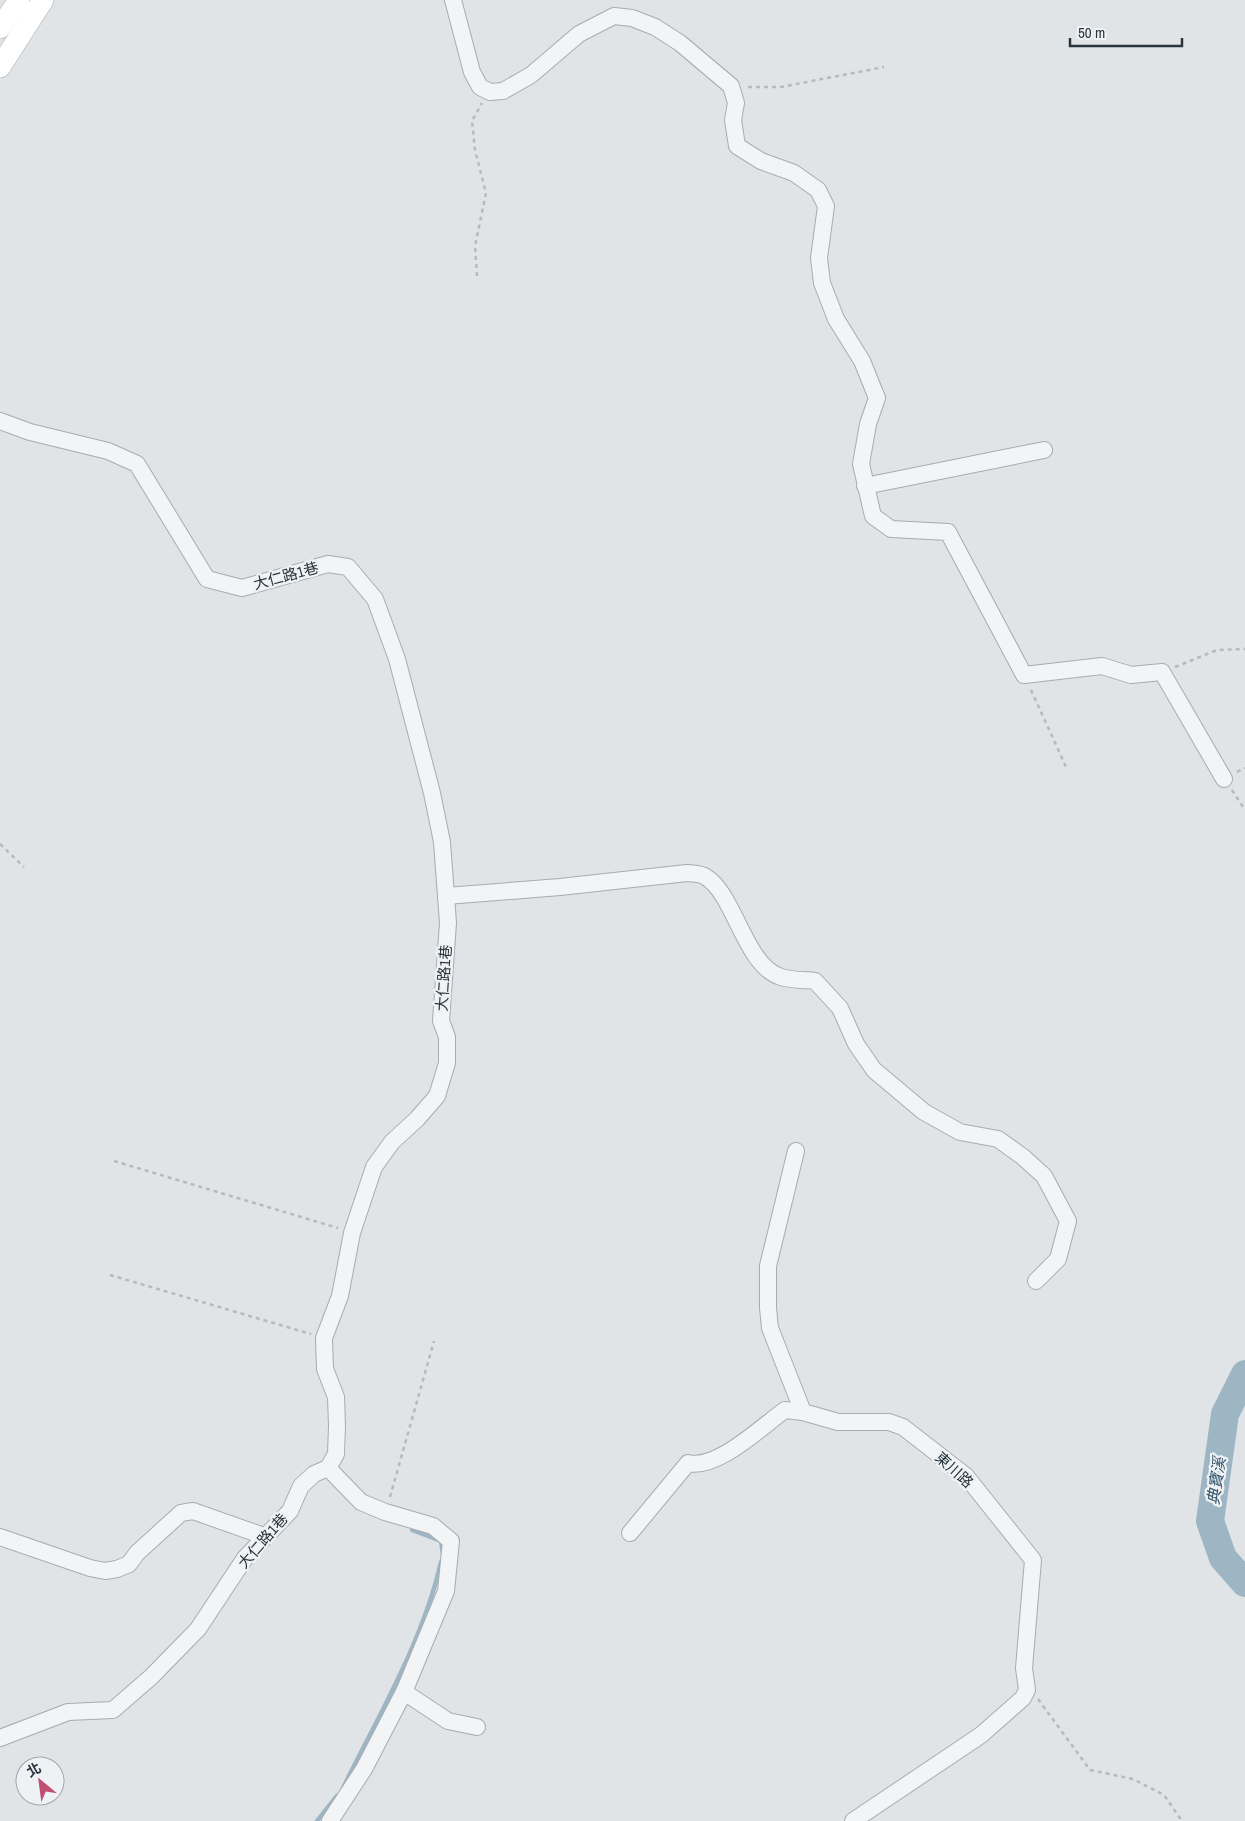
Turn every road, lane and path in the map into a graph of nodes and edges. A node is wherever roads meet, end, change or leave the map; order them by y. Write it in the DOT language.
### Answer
graph roads {
  1 [pos="19,0"];
  2 [pos="43,0"];
  3 [pos="453,0"];
  4 [pos="0,28"];
  5 [pos="0,67"];
  6 [pos="884,67"];
  7 [pos="731,86"];
  8 [pos="490,92"];
  9 [pos="477,276"];
  10 [pos="0,421"];
  11 [pos="1044,450"];
  12 [pos="865,486"];
  13 [pos="1245,649"];
  14 [pos="1162,672"];
  15 [pos="1024,675"];
  16 [pos="1067,769"];
  17 [pos="1224,778"];
  18 [pos="1245,810"];
  19 [pos="0,844"];
  20 [pos="24,866"];
  21 [pos="446,896"];
  22 [pos="796,1151"];
  23 [pos="114,1162"];
  24 [pos="352,1233"];
  25 [pos="110,1275"];
  26 [pos="1036,1281"];
  27 [pos="324,1338"];
  28 [pos="434,1341"];
  29 [pos="804,1412"];
  30 [pos="328,1468"];
  31 [pos="385,1512"];
  32 [pos="630,1533"];
  33 [pos="264,1536"];
  34 [pos="0,1537"];
  35 [pos="1026,1682"];
  36 [pos="404,1692"];
  37 [pos="477,1727"];
  38 [pos="0,1738"];
  39 [pos="330,1821"];
  40 [pos="853,1821"];
  41 [pos="1182,1821"];
  1 -- 4 [label="main road"];
  2 -- 5 [label="main road"];
  3 -- 8 [label="lane"];
  6 -- 7 [label="path"];
  7 -- 8 [label="lane"];
  7 -- 12 [label="lane"];
  8 -- 9 [label="path"];
  10 -- 21 [label="lane, 大仁路1巷"];
  11 -- 12 [label="lane"];
  12 -- 15 [label="lane"];
  13 -- 14 [label="path"];
  14 -- 15 [label="lane"];
  14 -- 17 [label="lane"];
  15 -- 16 [label="path"];
  17 -- 18 [label="path"];
  19 -- 20 [label="path"];
  21 -- 24 [label="lane, 大仁路1巷"];
  21 -- 26 [label="lane"];
  22 -- 29 [label="lane"];
  23 -- 24 [label="path"];
  24 -- 27 [label="lane, 大仁路1巷"];
  25 -- 27 [label="path"];
  27 -- 30 [label="lane, 大仁路1巷"];
  28 -- 31 [label="path"];
  29 -- 32 [label="lane"];
  29 -- 35 [label="lane, 東川路"];
  30 -- 31 [label="lane"];
  30 -- 33 [label="lane, 大仁路1巷"];
  31 -- 36 [label="lane"];
  33 -- 34 [label="lane"];
  33 -- 38 [label="lane, 大仁路1巷"];
  35 -- 40 [label="lane, 東川路"];
  35 -- 41 [label="path"];
  36 -- 37 [label="lane"];
  36 -- 39 [label="lane"];
}
